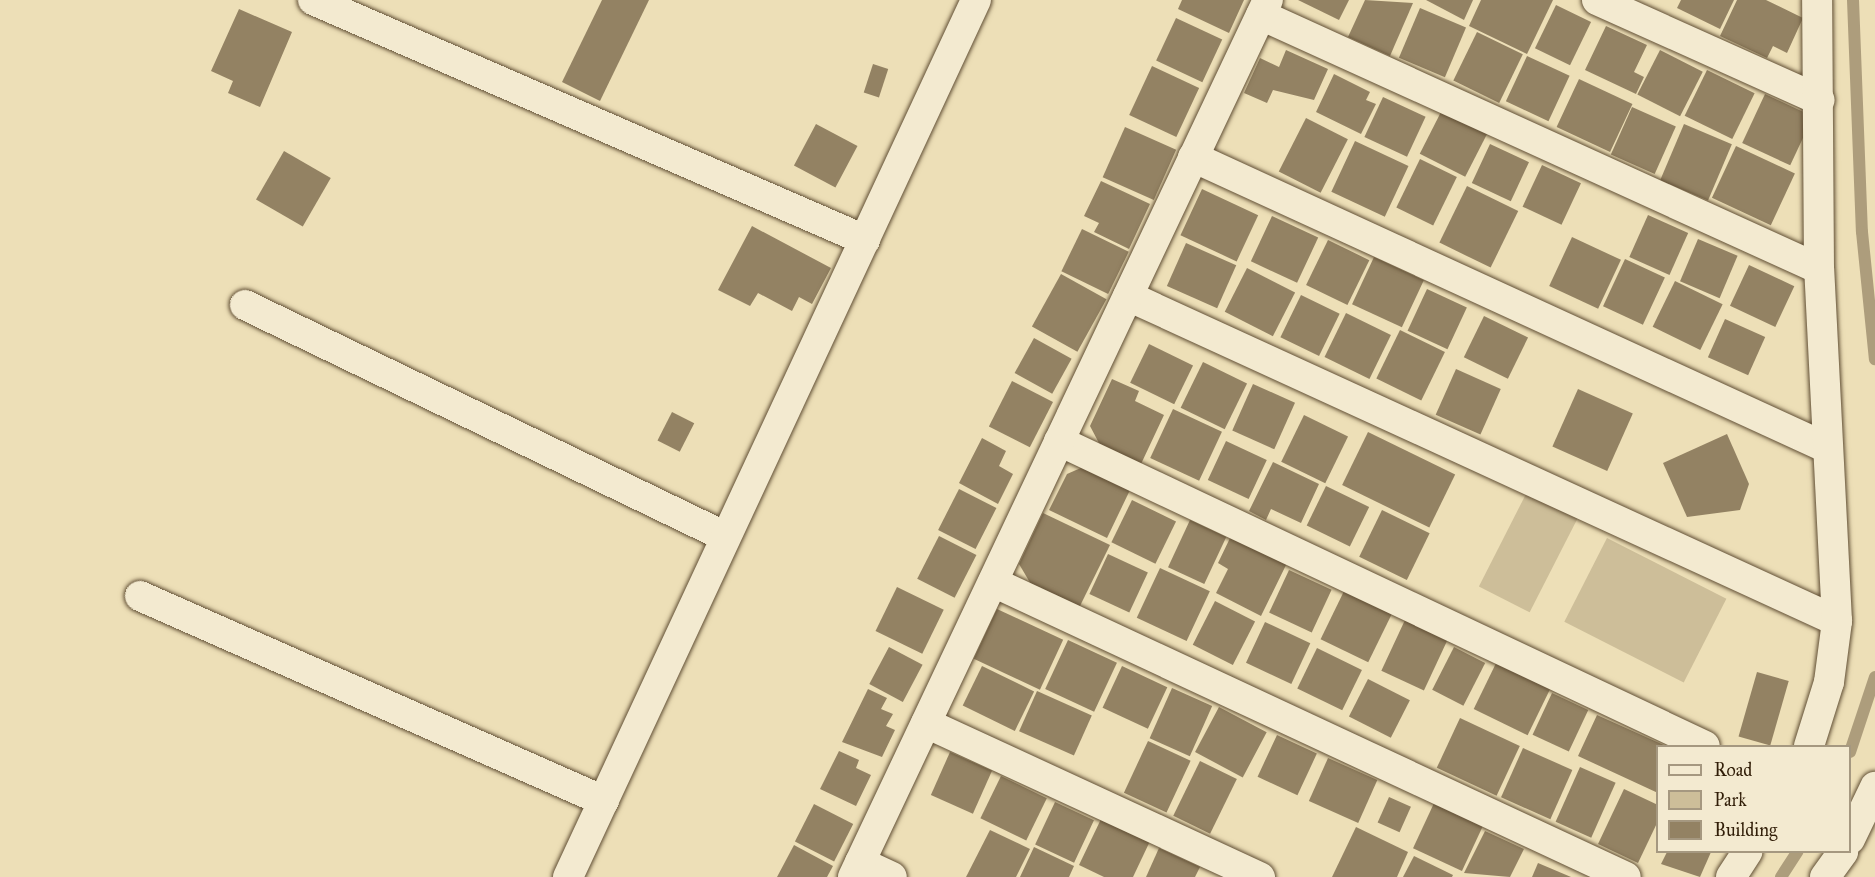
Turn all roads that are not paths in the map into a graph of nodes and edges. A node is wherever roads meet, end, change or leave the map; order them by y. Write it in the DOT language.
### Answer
graph roads {
  1 [pos="313,0"];
  2 [pos="976,0"];
  3 [pos="1597,0"];
  4 [pos="1816,0"];
  5 [pos="1264,7"];
  6 [pos="1820,100"];
  7 [pos="1193,157"];
  8 [pos="865,240"];
  9 [pos="1819,269"];
  10 [pos="1128,296"];
  11 [pos="245,304"];
  12 [pos="1059,441"];
  13 [pos="1827,448"];
  14 [pos="724,536"];
  15 [pos="993,582"];
  16 [pos="140,596"];
  17 [pos="1837,621"];
  18 [pos="926,723"];
  19 [pos="1701,745"];
  20 [pos="1810,745"];
  21 [pos="1875,787"];
  22 [pos="604,801"];
  23 [pos="1851,837"];
  24 [pos="1746,853"];
  25 [pos="1842,853"];
  26 [pos="857,870"];
  27 [pos="568,877"];
  28 [pos="892,877"];
  29 [pos="1260,877"];
  30 [pos="1626,877"];
  31 [pos="1731,877"];
  32 [pos="1825,877"];
  1 -- 8 [label="street"];
  2 -- 8 [label="street"];
  3 -- 6 [label="street"];
  4 -- 6 [label="street"];
  5 -- 7 [label="street"];
  5 -- 9 [label="street"];
  6 -- 9 [label="street"];
  7 -- 10 [label="street"];
  7 -- 13 [label="street"];
  8 -- 14 [label="street"];
  9 -- 13 [label="street"];
  10 -- 12 [label="street"];
  10 -- 17 [label="street"];
  11 -- 14 [label="street"];
  12 -- 15 [label="street"];
  12 -- 19 [label="street"];
  13 -- 17 [label="street"];
  14 -- 22 [label="street"];
  15 -- 18 [label="street"];
  15 -- 30 [label="street"];
  16 -- 22 [label="street"];
  17 -- 20 [label="street"];
  18 -- 26 [label="street"];
  18 -- 29 [label="street"];
  21 -- 23 [label="street"];
  22 -- 27 [label="street"];
  24 -- 31 [label="street"];
  25 -- 32 [label="street"];
  26 -- 28 [label="street"];
}
